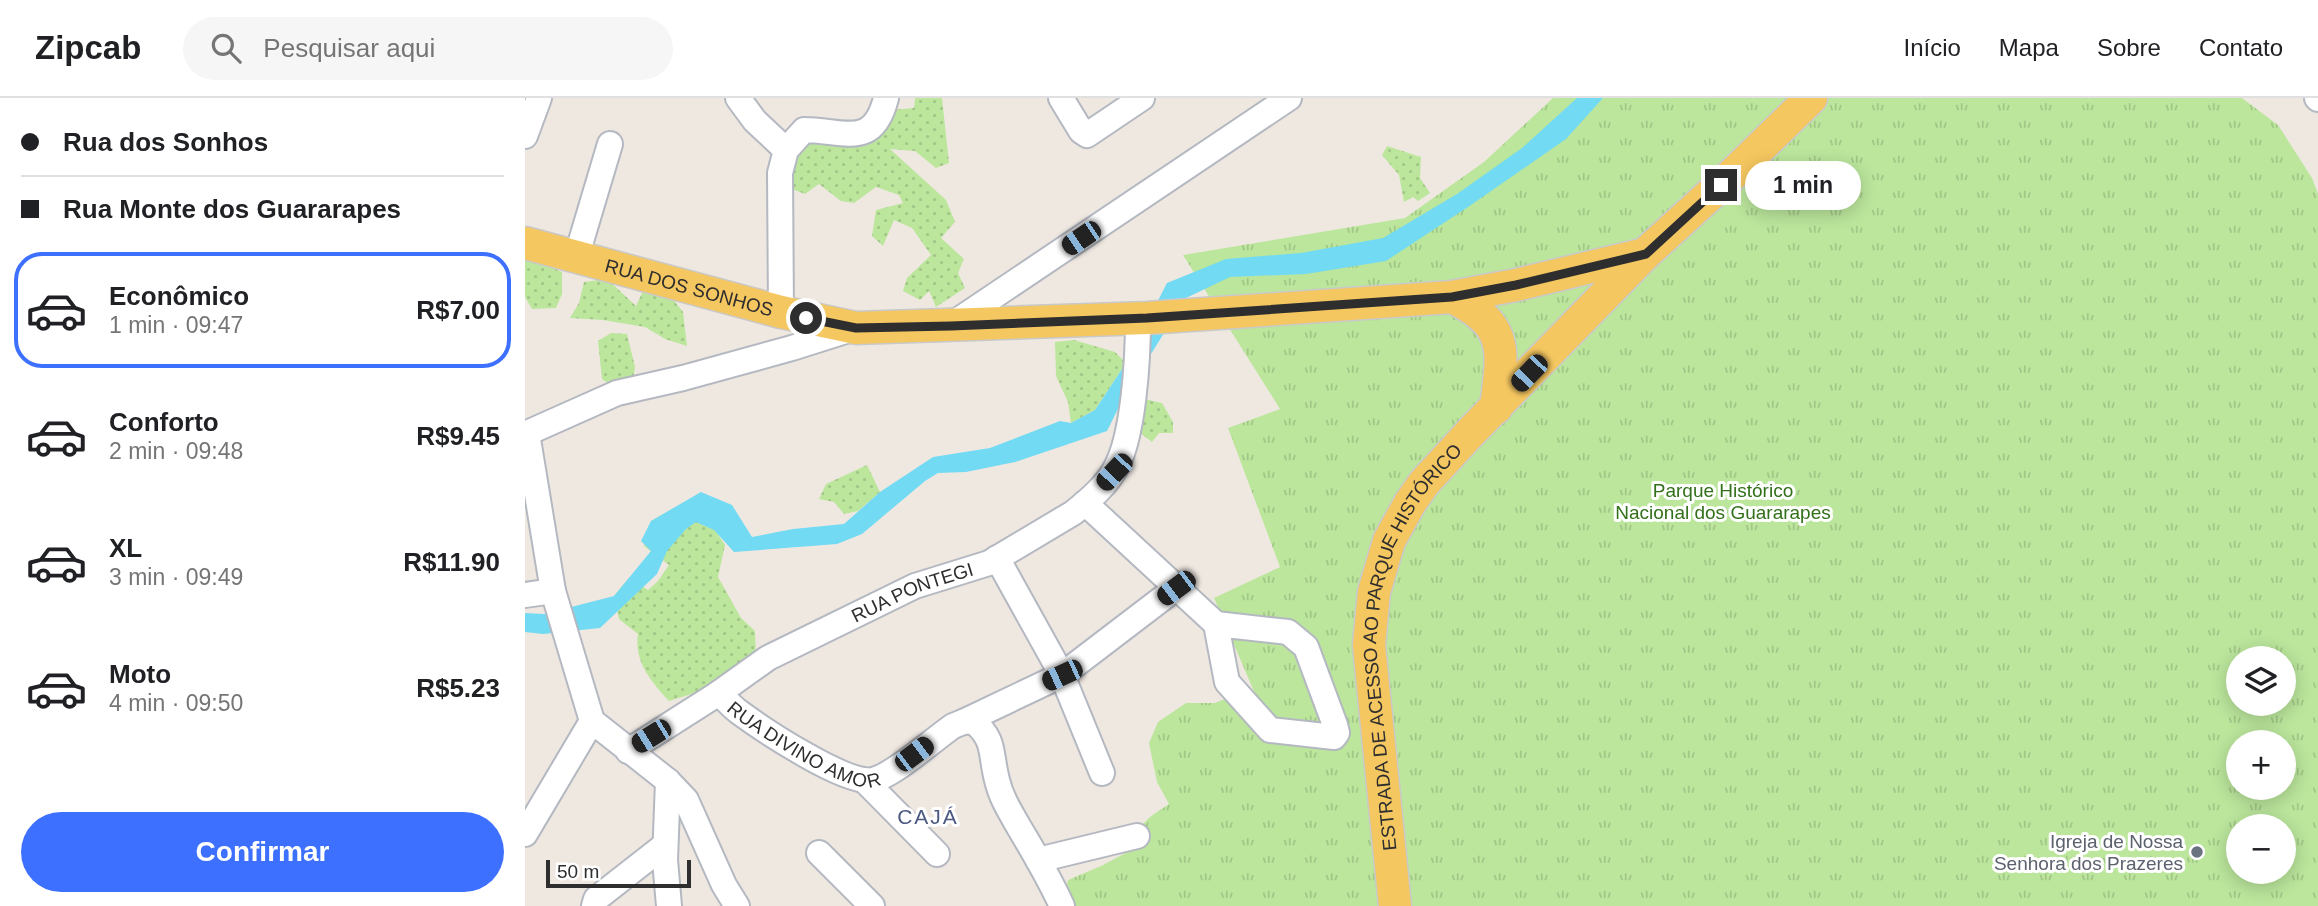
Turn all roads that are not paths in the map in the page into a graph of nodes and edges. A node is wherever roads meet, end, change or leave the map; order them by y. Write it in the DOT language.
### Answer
graph roads {
  1 [pos="540,98"];
  2 [pos="739,98"];
  3 [pos="886,98"];
  4 [pos="1061,98"];
  5 [pos="1142,98"];
  6 [pos="1289,98"];
  7 [pos="1811,98"];
  8 [pos="525,136"];
  9 [pos="610,144"];
  10 [pos="786,150"];
  11 [pos="525,243"];
  12 [pos="1646,254"];
  13 [pos="576,258"];
  14 [pos="1452,297"];
  15 [pos="781,312"];
  16 [pos="1141,323"];
  17 [pos="951,326"];
  18 [pos="856,328"];
  19 [pos="1496,408"];
  20 [pos="526,433"];
  21 [pos="1085,503"];
  22 [pos="997,558"];
  23 [pos="1176,588"];
  24 [pos="525,595"];
  25 [pos="555,598"];
  26 [pos="1216,624"];
  27 [pos="1062,675"];
  28 [pos="719,693"];
  29 [pos="592,721"];
  30 [pos="963,722"];
  31 [pos="628,751"];
  32 [pos="1102,773"];
  33 [pos="668,781"];
  34 [pos="865,781"];
  35 [pos="527,824"];
  36 [pos="1137,836"];
  37 [pos="665,845"];
  38 [pos="819,853"];
  39 [pos="937,854"];
  40 [pos="1038,860"];
  41 [pos="594,906"];
  42 [pos="669,906"];
  43 [pos="737,906"];
  44 [pos="872,906"];
  45 [pos="1062,906"];
  46 [pos="1395,906"];
  1 -- 8 [label="street"];
  2 -- 10 [label="street"];
  3 -- 10 [label="street"];
  4 -- 5 [label="street"];
  6 -- 17 [label="street"];
  7 -- 12 [label="main road, ESTRADA DE ACESSO AO PARQUE HISTÓRICO"];
  9 -- 13 [label="street"];
  10 -- 15 [label="street"];
  11 -- 13 [label="main road, RUA DOS SONHOS"];
  12 -- 14 [label="main road, RUA DOS SONHOS"];
  12 -- 19 [label="main road, ESTRADA DE ACESSO AO PARQUE HISTÓRICO"];
  13 -- 15 [label="main road, RUA DOS SONHOS"];
  14 -- 16 [label="main road, RUA DOS SONHOS"];
  14 -- 19 [label="main road"];
  15 -- 18 [label="main road, RUA DOS SONHOS"];
  16 -- 17 [label="main road, RUA DOS SONHOS"];
  16 -- 21 [label="street, RUA PONTEGI"];
  17 -- 18 [label="main road, RUA DOS SONHOS"];
  18 -- 20 [label="street"];
  19 -- 46 [label="main road, ESTRADA DE ACESSO AO PARQUE HISTÓRICO"];
  20 -- 25 [label="street"];
  21 -- 22 [label="street, RUA PONTEGI"];
  21 -- 23 [label="street"];
  22 -- 27 [label="street"];
  22 -- 28 [label="street, RUA PONTEGI"];
  23 -- 26 [label="street"];
  23 -- 27 [label="street, RUA DIVINO AMOR"];
  24 -- 25 [label="street"];
  25 -- 29 [label="street"];
  26 -- 26 [label="street"];
  27 -- 30 [label="street, RUA DIVINO AMOR"];
  27 -- 32 [label="street"];
  28 -- 31 [label="street, RUA PONTEGI"];
  28 -- 34 [label="street, RUA DIVINO AMOR"];
  29 -- 31 [label="street"];
  29 -- 35 [label="street"];
  30 -- 34 [label="street, RUA DIVINO AMOR"];
  30 -- 40 [label="street"];
  31 -- 33 [label="street"];
  33 -- 37 [label="street"];
  33 -- 43 [label="street"];
  34 -- 39 [label="street"];
  36 -- 40 [label="street"];
  37 -- 41 [label="street"];
  37 -- 42 [label="street"];
  38 -- 44 [label="street"];
  40 -- 45 [label="street"];
}
